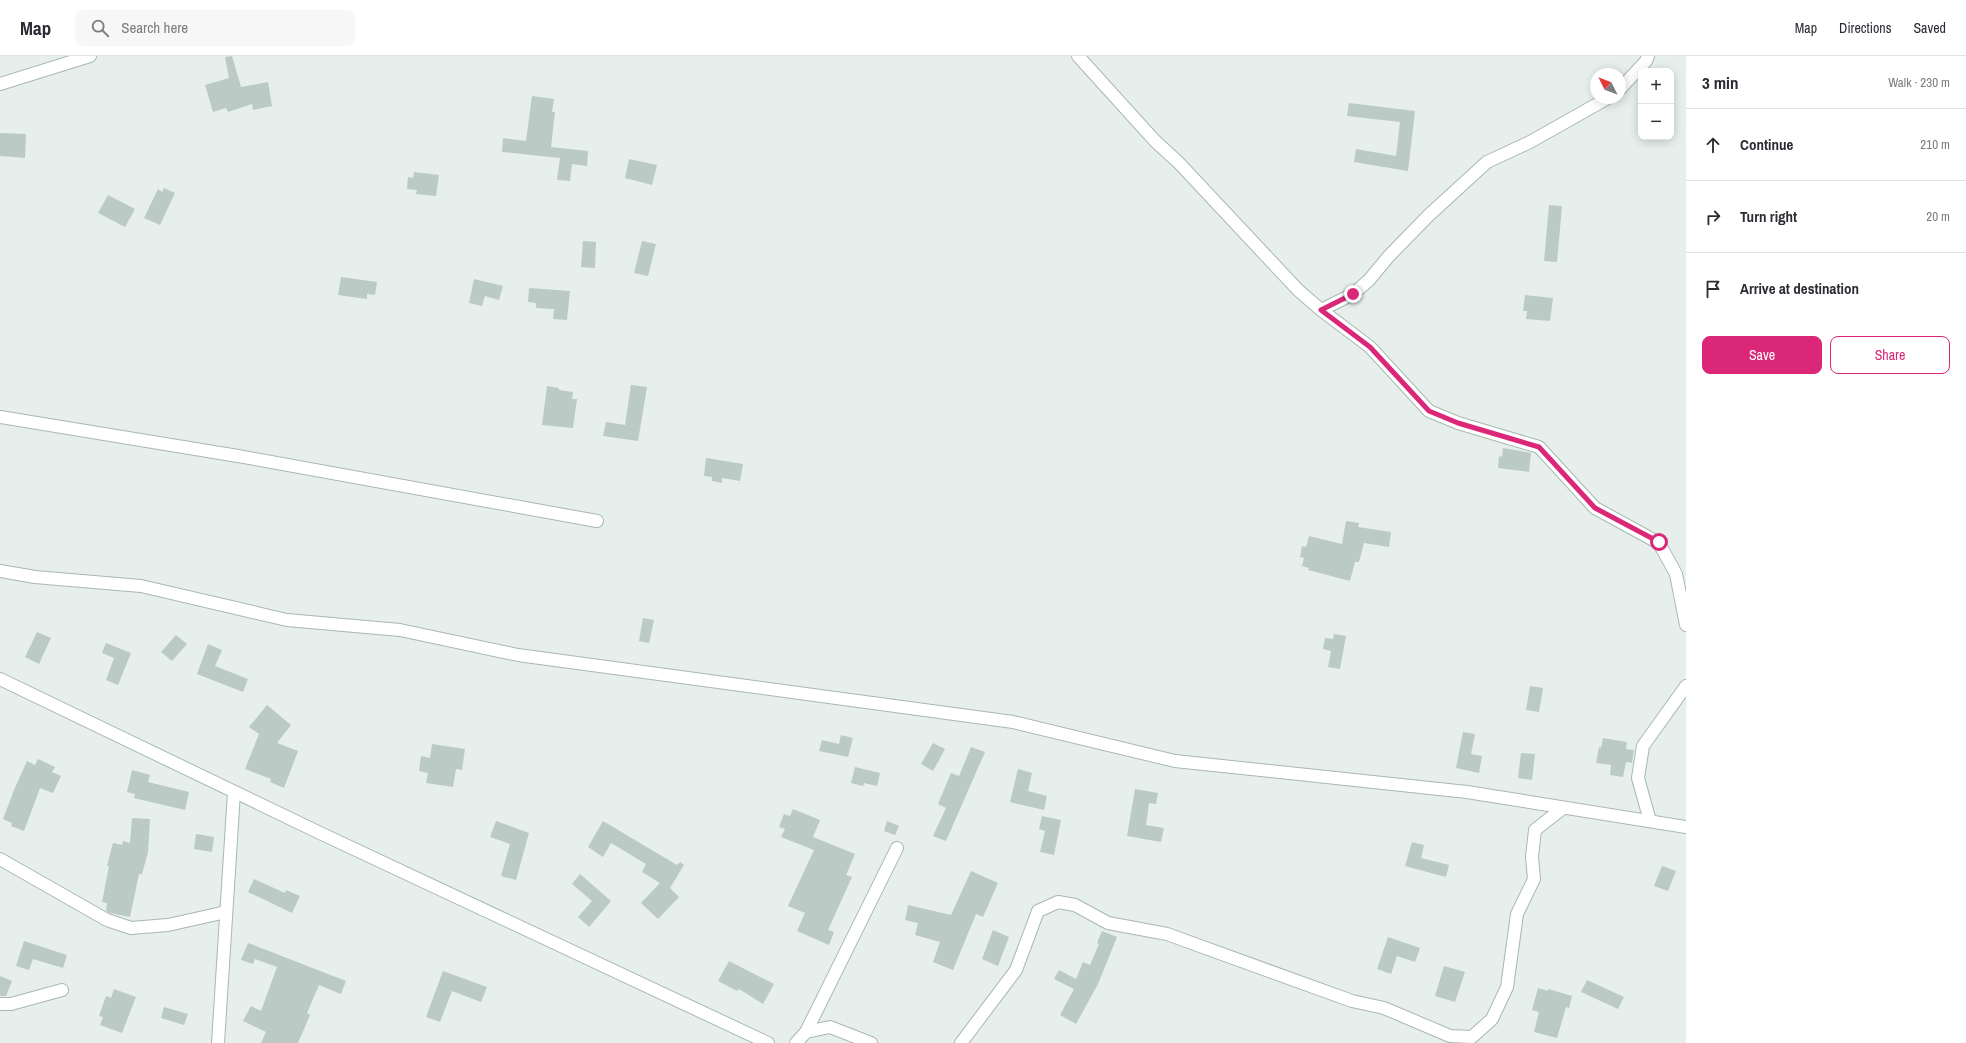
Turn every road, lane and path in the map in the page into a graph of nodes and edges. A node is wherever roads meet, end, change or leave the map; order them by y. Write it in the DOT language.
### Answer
graph roads {
  1 [pos="90,56"];
  2 [pos="1078,56"];
  3 [pos="1648,56"];
  4 [pos="1626,83"];
  5 [pos="0,84"];
  6 [pos="1597,104"];
  7 [pos="1321,310"];
  8 [pos="0,417"];
  9 [pos="597,521"];
  10 [pos="0,571"];
  11 [pos="1686,624"];
  12 [pos="0,679"];
  13 [pos="1686,686"];
  14 [pos="234,792"];
  15 [pos="1564,808"];
  16 [pos="1650,821"];
  17 [pos="1686,827"];
  18 [pos="897,848"];
  19 [pos="0,860"];
  20 [pos="226,912"];
  21 [pos="62,990"];
  22 [pos="0,1004"];
  23 [pos="806,1032"];
  24 [pos="218,1043"];
  25 [pos="768,1043"];
  26 [pos="796,1043"];
  27 [pos="871,1043"];
  28 [pos="961,1043"];
  1 -- 5 [label="street"];
  2 -- 7 [label="street"];
  3 -- 4 [label="street"];
  6 -- 7 [label="street"];
  7 -- 11 [label="street"];
  8 -- 9 [label="street"];
  10 -- 15 [label="street"];
  12 -- 14 [label="street"];
  13 -- 16 [label="street"];
  14 -- 20 [label="street"];
  14 -- 25 [label="street"];
  15 -- 16 [label="street"];
  15 -- 28 [label="street"];
  16 -- 17 [label="street"];
  18 -- 23 [label="street"];
  19 -- 20 [label="street"];
  20 -- 24 [label="street"];
  21 -- 22 [label="street"];
  23 -- 26 [label="street"];
  23 -- 27 [label="street"];
}
